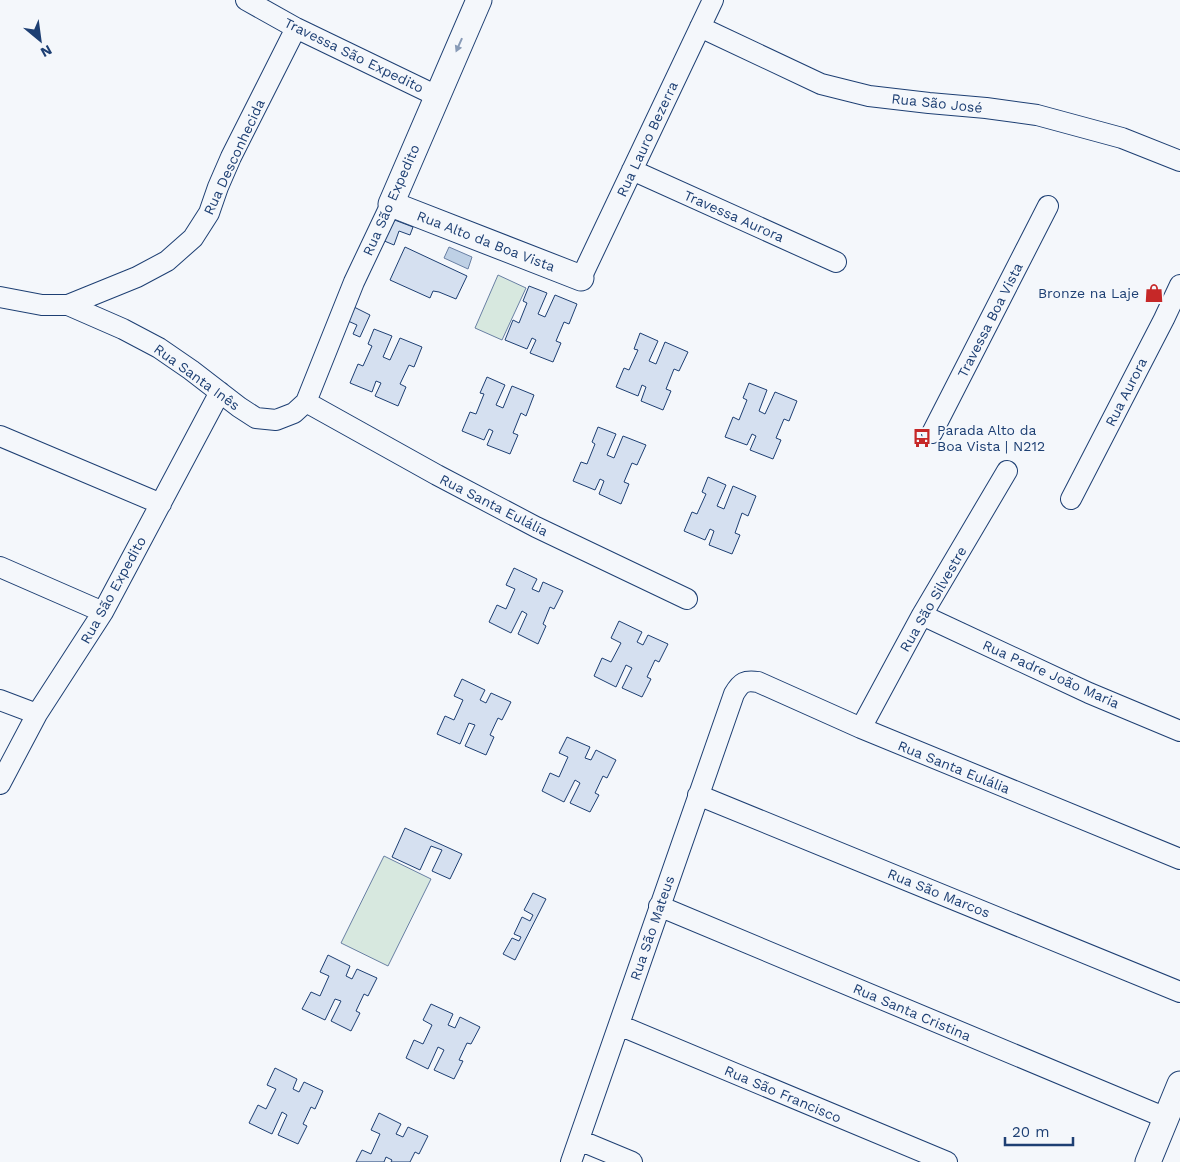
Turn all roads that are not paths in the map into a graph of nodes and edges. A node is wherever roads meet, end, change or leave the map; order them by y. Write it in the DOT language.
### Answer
graph roads {
  1 [pos="246,0"];
  2 [pos="479,0"];
  3 [pos="713,0"];
  4 [pos="278,8"];
  5 [pos="700,27"];
  6 [pos="296,28"];
  7 [pos="437,96"];
  8 [pos="1180,161"];
  9 [pos="632,170"];
  10 [pos="391,204"];
  11 [pos="1048,206"];
  12 [pos="836,262"];
  13 [pos="581,278"];
  14 [pos="1180,285"];
  15 [pos="0,297"];
  16 [pos="68,305"];
  17 [pos="1172,322"];
  18 [pos="220,392"];
  19 [pos="306,402"];
  20 [pos="932,433"];
  21 [pos="0,436"];
  22 [pos="1008,471"];
  23 [pos="1071,499"];
  24 [pos="161,504"];
  25 [pos="0,567"];
  26 [pos="687,599"];
  27 [pos="103,612"];
  28 [pos="922,615"];
  29 [pos="734,694"];
  30 [pos="0,700"];
  31 [pos="37,714"];
  32 [pos="861,728"];
  33 [pos="1180,731"];
  34 [pos="0,784"];
  35 [pos="698,795"];
  36 [pos="1180,859"];
  37 [pos="659,906"];
  38 [pos="1180,992"];
  39 [pos="619,1025"];
  40 [pos="1180,1084"];
  41 [pos="1166,1118"];
  42 [pos="579,1140"];
  43 [pos="571,1162"];
  44 [pos="632,1162"];
  45 [pos="947,1162"];
  46 [pos="1148,1162"];
  1 -- 4 [label="street, Travessa São Expedito"];
  2 -- 7 [label="street, Rua São Expedito, one-way"];
  3 -- 5 [label="street, Rua Lauro Bezerra"];
  4 -- 6 [label="street, Travessa São Expedito"];
  5 -- 8 [label="street, Rua São José"];
  5 -- 9 [label="street, Rua Lauro Bezerra"];
  6 -- 7 [label="street, Travessa São Expedito"];
  6 -- 16 [label="street, Rua Desconhecida"];
  7 -- 10 [label="street, Rua São Expedito"];
  9 -- 12 [label="street, Travessa Aurora"];
  9 -- 13 [label="street, Rua Lauro Bezerra"];
  10 -- 13 [label="street, Rua Alto da Boa Vista"];
  10 -- 19 [label="street, Rua São Expedito"];
  11 -- 20 [label="street, Travessa Boa Vista"];
  14 -- 17 [label="street, Rua Aurora"];
  15 -- 16 [label="street, Rua Santa Inês"];
  16 -- 18 [label="street, Rua Santa Inês"];
  17 -- 23 [label="street, Rua Aurora"];
  18 -- 19 [label="street, Rua Santa Inês"];
  18 -- 24 [label="street, Rua São Expedito"];
  19 -- 26 [label="street, Rua Santa Eulália"];
  21 -- 24 [label="street"];
  22 -- 28 [label="street, Rua São Silvestre"];
  24 -- 27 [label="street, Rua São Expedito"];
  25 -- 27 [label="street"];
  27 -- 31 [label="street, Rua São Expedito"];
  28 -- 32 [label="street, Rua São Silvestre"];
  28 -- 33 [label="street, Rua Padre João Maria"];
  29 -- 32 [label="street, Rua Santa Eulália"];
  29 -- 35 [label="street, Rua São Mateus"];
  30 -- 31 [label="street"];
  31 -- 34 [label="street, Rua São Expedito"];
  32 -- 36 [label="street, Rua Santa Eulália"];
  35 -- 37 [label="street, Rua São Mateus"];
  35 -- 38 [label="street, Rua São Marcos"];
  37 -- 39 [label="street, Rua São Mateus"];
  37 -- 41 [label="street, Rua Santa Cristina"];
  39 -- 42 [label="street, Rua São Mateus"];
  39 -- 45 [label="street, Rua São Francisco"];
  40 -- 41 [label="street"];
  41 -- 46 [label="street"];
  42 -- 43 [label="street, Rua São Mateus"];
  42 -- 44 [label="street"];
}
